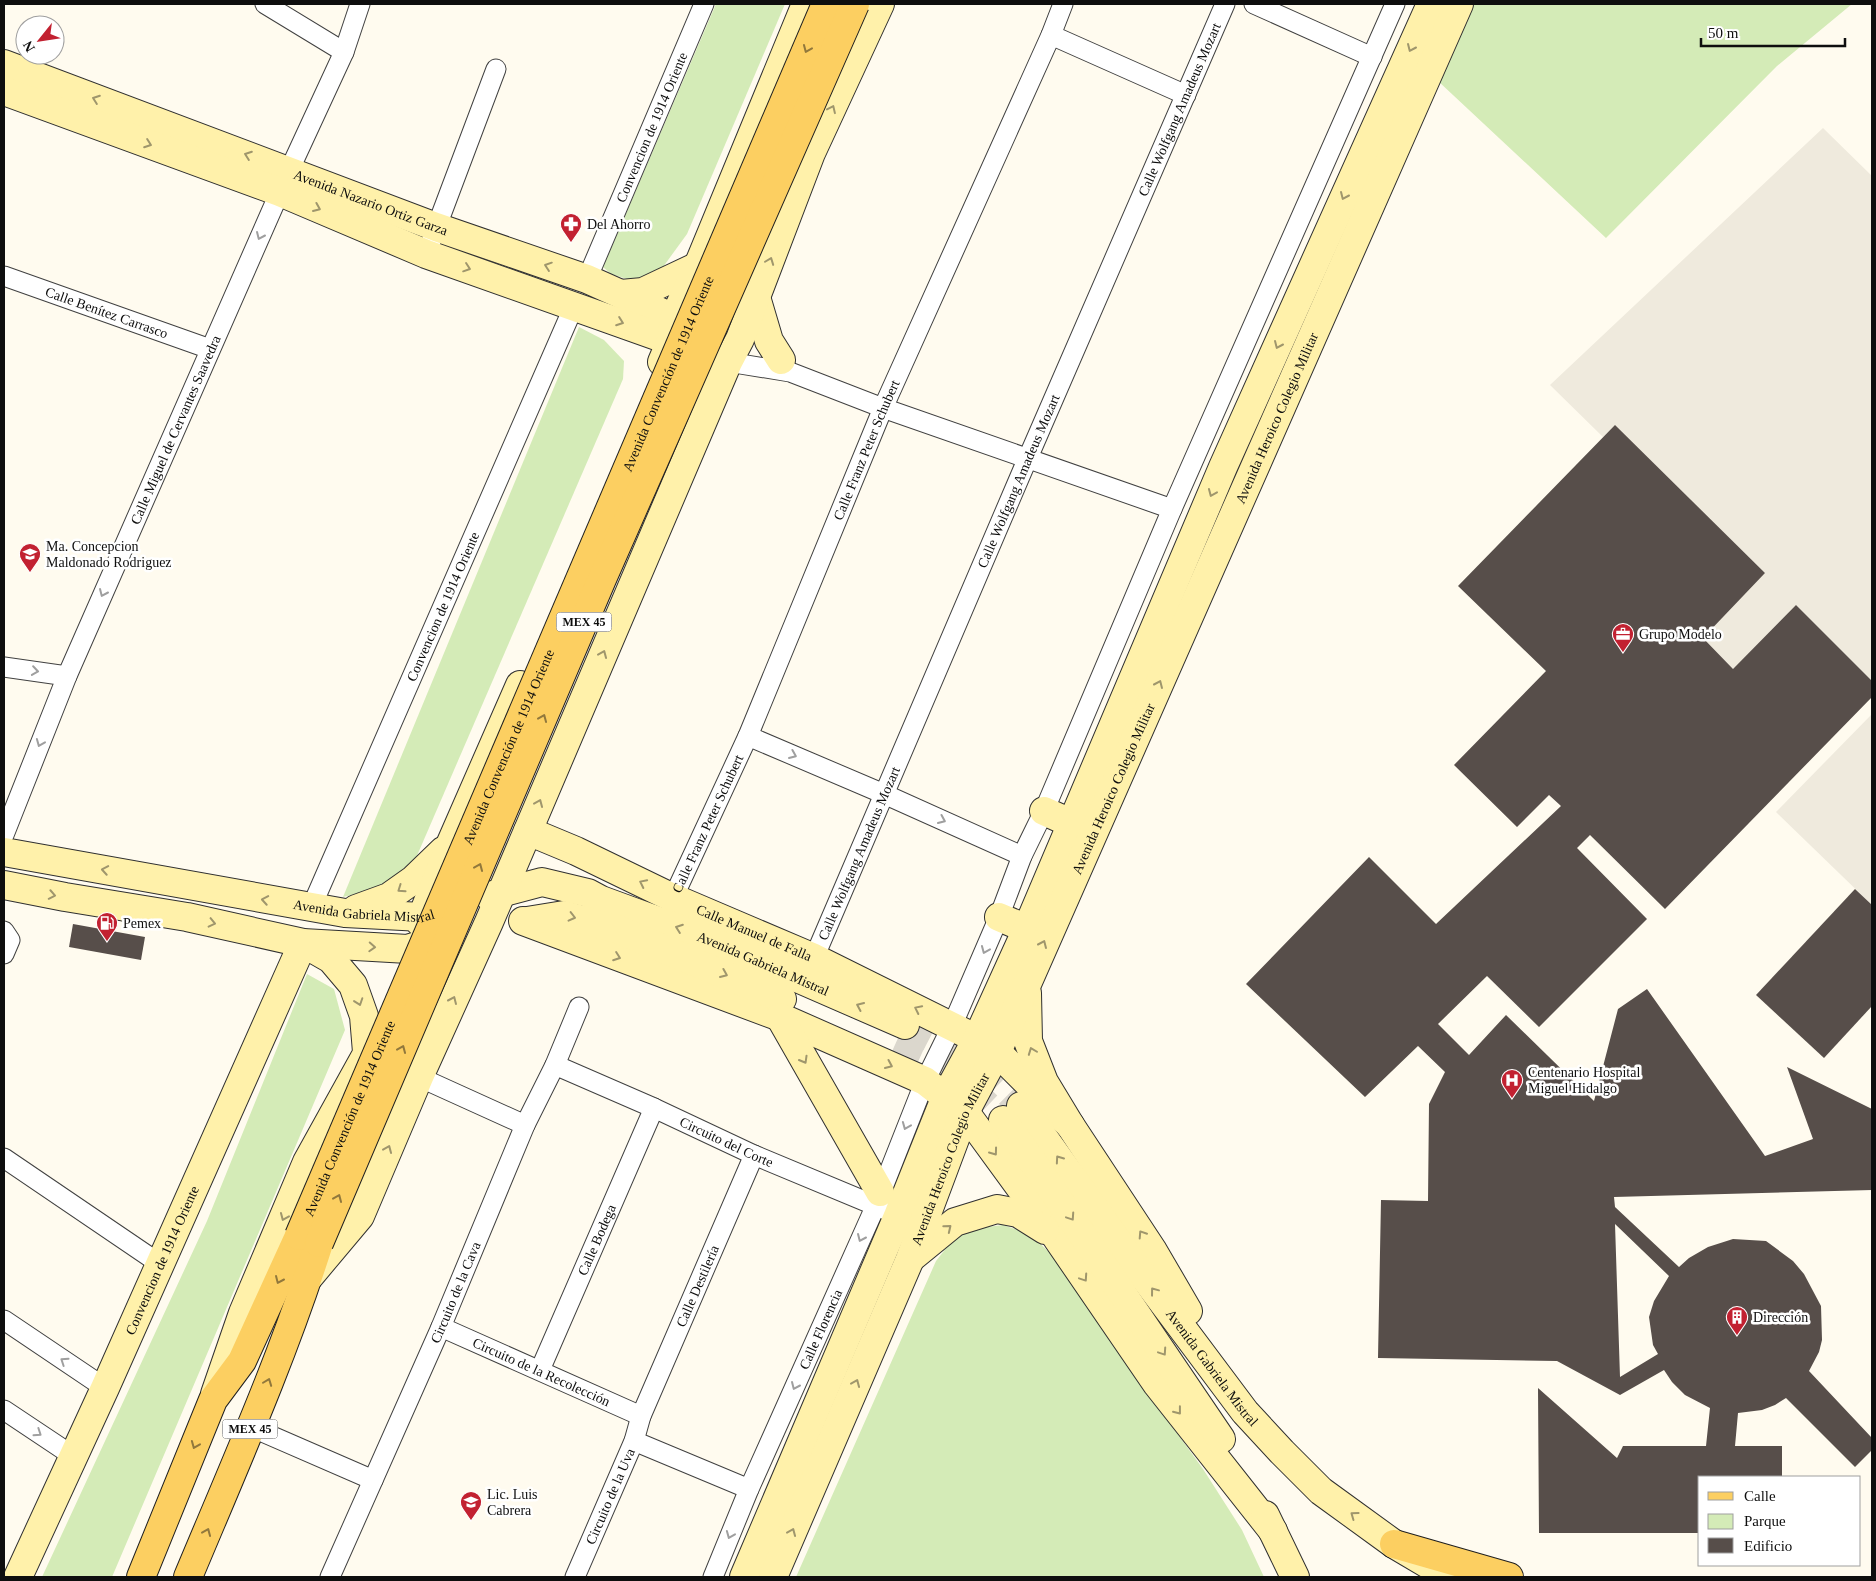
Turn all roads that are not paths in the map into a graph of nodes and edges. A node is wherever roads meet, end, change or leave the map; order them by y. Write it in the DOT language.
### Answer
graph roads {
  1 [pos="265,4"];
  2 [pos="360,4"];
  3 [pos="704,4"];
  4 [pos="806,4"];
  5 [pos="826,4"];
  6 [pos="855,4"];
  7 [pos="880,4"];
  8 [pos="1063,4"];
  9 [pos="1225,4"];
  10 [pos="1254,4"];
  11 [pos="1395,4"];
  12 [pos="1431,4"];
  13 [pos="1459,4"];
  14 [pos="1051,35"];
  15 [pos="344,52"];
  16 [pos="1372,57"];
  17 [pos="4,64"];
  18 [pos="496,69"];
  19 [pos="4,91"];
  20 [pos="1186,95"];
  21 [pos="284,181"];
  22 [pos="436,227"];
  23 [pos="426,254"];
  24 [pos="698,266"];
  25 [pos="4,276"];
  26 [pos="587,279"];
  27 [pos="621,294"];
  28 [pos="756,297"];
  29 [pos="574,306"];
  30 [pos="673,329"];
  31 [pos="210,349"];
  32 [pos="734,350"];
  33 [pos="786,366"];
  34 [pos="883,408"];
  35 [pos="1027,460"];
  36 [pos="1172,509"];
  37 [pos="4,667"];
  38 [pos="67,676"];
  39 [pos="748,736"];
  40 [pos="884,794"];
  41 [pos="1044,811"];
  42 [pos="1073,824"];
  43 [pos="528,831"];
  44 [pos="4,835"];
  45 [pos="450,845"];
  46 [pos="576,851"];
  47 [pos="4,852"];
  48 [pos="1022,856"];
  49 [pos="4,885"];
  50 [pos="502,892"];
  51 [pos="672,898"];
  52 [pos="601,900"];
  53 [pos="311,908"];
  54 [pos="345,914"];
  55 [pos="422,917"];
  56 [pos="999,917"];
  57 [pos="523,921"];
  58 [pos="489,922"];
  59 [pos="1027,930"];
  60 [pos="4,931"];
  61 [pos="303,943"];
  62 [pos="408,949"];
  63 [pos="4,954"];
  64 [pos="814,958"];
  65 [pos="1027,982"];
  66 [pos="579,1006"];
  67 [pos="780,1017"];
  68 [pos="952,1026"];
  69 [pos="987,1045"];
  70 [pos="368,1052"];
  71 [pos="555,1065"];
  72 [pos="419,1076"];
  73 [pos="945,1096"];
  74 [pos="654,1108"];
  75 [pos="525,1125"];
  76 [pos="1070,1125"];
  77 [pos="754,1155"];
  78 [pos="4,1158"];
  79 [pos="884,1205"];
  80 [pos="1057,1238"];
  81 [pos="309,1239"];
  82 [pos="910,1259"];
  83 [pos="160,1264"];
  84 [pos="308,1278"];
  85 [pos="4,1320"];
  86 [pos="441,1328"];
  87 [pos="540,1370"];
  88 [pos="105,1388"];
  89 [pos="213,1400"];
  90 [pos="4,1410"];
  91 [pos="1246,1412"];
  92 [pos="641,1416"];
  93 [pos="251,1427"];
  94 [pos="634,1440"];
  95 [pos="73,1456"];
  96 [pos="372,1480"];
  97 [pos="749,1489"];
  98 [pos="1273,1531"];
  99 [pos="1394,1544"];
  100 [pos="18,1577"];
  101 [pos="141,1577"];
  102 [pos="188,1577"];
  103 [pos="330,1577"];
  104 [pos="575,1577"];
  105 [pos="713,1577"];
  106 [pos="744,1577"];
  107 [pos="773,1577"];
  108 [pos="1296,1577"];
  109 [pos="1455,1577"];
  110 [pos="1509,1577"];
  1 -- 15 [label="street"];
  2 -- 15 [label="street, Calle Miguel de Cervantes Saavedra"];
  3 -- 26 [label="street, Convencion de 1914 Oriente"];
  4 -- 24 [label="street, Avenida Convención de 1914 Oriente"];
  5 -- 81 [label="main road, Avenida Convención de 1914 Oriente / MEX 45, one-way, bridge"];
  81 -- 6 [label="main road, Avenida Convención de 1914 Oriente / MEX 45, one-way, bridge"];
  28 -- 7 [label="street, Avenida Convención de 1914 Oriente, one-way"];
  8 -- 14 [label="street, Calle Franz Peter Schubert"];
  9 -- 20 [label="street, Calle Wolfgang Amadeus Mozart"];
  10 -- 16 [label="street"];
  11 -- 16 [label="street"];
  12 -- 42 [label="street, Avenida Heroico Colegio Militar, one-way"];
  65 -- 13 [label="street, Avenida Heroico Colegio Militar, one-way"];
  14 -- 20 [label="street"];
  14 -- 34 [label="street, Calle Franz Peter Schubert"];
  15 -- 21 [label="street, Calle Miguel de Cervantes Saavedra"];
  16 -- 36 [label="street"];
  21 -- 17 [label="street, Avenida Nazario Ortiz Garza, one-way"];
  18 -- 22 [label="street"];
  19 -- 21 [label="street, Avenida Nazario Ortiz Garza, one-way"];
  20 -- 35 [label="street, Calle Wolfgang Amadeus Mozart"];
  21 -- 22 [label="street, Avenida Nazario Ortiz Garza"];
  21 -- 23 [label="street, Avenida Nazario Ortiz Garza, one-way"];
  21 -- 31 [label="street, Calle Miguel de Cervantes Saavedra, one-way"];
  22 -- 23 [label="street"];
  26 -- 22 [label="street, Avenida Nazario Ortiz Garza, one-way"];
  23 -- 29 [label="street, Avenida Nazario Ortiz Garza, one-way"];
  24 -- 27 [label="street"];
  24 -- 30 [label="street, Avenida Convención de 1914 Oriente"];
  25 -- 31 [label="street, Calle Benítez Carrasco"];
  26 -- 27 [label="street, Avenida Nazario Ortiz Garza"];
  27 -- 30 [label="street, Avenida Nazario Ortiz Garza"];
  28 -- 32 [label="street, Avenida Convención de 1914 Oriente"];
  28 -- 33 [label="street"];
  29 -- 30 [label="street, Avenida Nazario Ortiz Garza, one-way"];
  29 -- 53 [label="street, Convencion de 1914 Oriente"];
  30 -- 32 [label="street, Avenida Nazario Ortiz Garza"];
  30 -- 45 [label="street, Avenida Convención de 1914 Oriente"];
  31 -- 38 [label="street, Calle Miguel de Cervantes Saavedra, one-way"];
  32 -- 33 [label="street"];
  32 -- 33 [label="street"];
  43 -- 32 [label="street, Avenida Convención de 1914 Oriente, one-way"];
  33 -- 34 [label="street"];
  34 -- 35 [label="street"];
  34 -- 39 [label="street, Calle Franz Peter Schubert"];
  35 -- 36 [label="street"];
  35 -- 40 [label="street, Calle Wolfgang Amadeus Mozart"];
  36 -- 41 [label="street"];
  37 -- 38 [label="street, one-way"];
  38 -- 44 [label="street, Calle Miguel de Cervantes Saavedra, one-way"];
  39 -- 40 [label="street, one-way"];
  39 -- 51 [label="street, Calle Franz Peter Schubert"];
  40 -- 48 [label="street, one-way"];
  40 -- 64 [label="street, Calle Wolfgang Amadeus Mozart"];
  41 -- 42 [label="street"];
  41 -- 48 [label="street"];
  42 -- 59 [label="street, Avenida Heroico Colegio Militar"];
  43 -- 46 [label="street, Calle Manuel de Falla"];
  43 -- 50 [label="street, Avenida Convención de 1914 Oriente"];
  45 -- 54 [label="street, one-way"];
  45 -- 55 [label="street, Avenida Convención de 1914 Oriente"];
  51 -- 46 [label="street, Calle Manuel de Falla, one-way"];
  46 -- 52 [label="street"];
  53 -- 47 [label="street, Avenida Gabriela Mistral, one-way"];
  48 -- 56 [label="street"];
  49 -- 61 [label="street, Avenida Gabriela Mistral, one-way"];
  50 -- 52 [label="street, Avenida Gabriela Mistral"];
  50 -- 55 [label="street, Avenida Gabriela Mistral"];
  50 -- 58 [label="street, Avenida Convención de 1914 Oriente"];
  51 -- 64 [label="street, Calle Manuel de Falla"];
  57 -- 52 [label="street, Avenida Gabriela Mistral, one-way"];
  53 -- 54 [label="street, Avenida Gabriela Mistral"];
  54 -- 55 [label="street, Avenida Gabriela Mistral"];
  55 -- 62 [label="street, Avenida Convención de 1914 Oriente"];
  56 -- 59 [label="street"];
  56 -- 68 [label="street, one-way"];
  57 -- 58 [label="street, Avenida Gabriela Mistral"];
  57 -- 67 [label="street, one-way"];
  58 -- 62 [label="street, Avenida Gabriela Mistral"];
  72 -- 58 [label="street, Avenida Convención de 1914 Oriente, one-way"];
  59 -- 69 [label="street, Avenida Heroico Colegio Militar"];
  60 -- 63 [label="street"];
  61 -- 62 [label="street, Avenida Gabriela Mistral, one-way"];
  61 -- 70 [label="street, one-way"];
  61 -- 83 [label="street, Convencion de 1914 Oriente"];
  62 -- 70 [label="street, Avenida Convención de 1914 Oriente"];
  68 -- 64 [label="street, Calle Manuel de Falla, one-way"];
  65 -- 69 [label="street, Avenida Heroico Colegio Militar"];
  76 -- 65 [label="street, one-way"];
  66 -- 71 [label="street, Circuito de la Cava"];
  67 -- 73 [label="street, one-way"];
  67 -- 79 [label="street, one-way"];
  68 -- 69 [label="street, Calle Manuel de Falla"];
  68 -- 73 [label="street"];
  69 -- 73 [label="street, Avenida Heroico Colegio Militar"];
  69 -- 76 [label="street, Calle Manuel de Falla"];
  70 -- 89 [label="street, Avenida Convención de 1914 Oriente, one-way"];
  71 -- 74 [label="street, Circuito del Corte"];
  71 -- 75 [label="street, Circuito de la Cava"];
  72 -- 75 [label="street"];
  84 -- 72 [label="street, Avenida Convención de 1914 Oriente, one-way"];
  73 -- 79 [label="street, Avenida Heroico Colegio Militar, one-way"];
  73 -- 80 [label="street, Avenida Gabriela Mistral, one-way"];
  73 -- 82 [label="street, Avenida Heroico Colegio Militar"];
  74 -- 77 [label="street, Circuito del Corte"];
  74 -- 87 [label="street, Calle Bodega"];
  75 -- 86 [label="street, Circuito de la Cava"];
  91 -- 76 [label="street, one-way"];
  77 -- 79 [label="street, Circuito del Corte"];
  77 -- 92 [label="street, Calle Destilería"];
  78 -- 83 [label="street"];
  79 -- 97 [label="street, Calle Florencia, one-way"];
  79 -- 106 [label="street, Avenida Heroico Colegio Militar"];
  82 -- 80 [label="street, one-way"];
  80 -- 98 [label="street, Avenida Gabriela Mistral, one-way"];
  81 -- 84 [label="main road, Avenida Convención de 1914 Oriente / MEX 45"];
  81 -- 89 [label="main road, Avenida Convención de 1914 Oriente / MEX 45, one-way"];
  107 -- 82 [label="street, Avenida Heroico Colegio Militar, one-way"];
  83 -- 88 [label="street, Convencion de 1914 Oriente"];
  93 -- 84 [label="main road, Avenida Convención de 1914 Oriente / MEX 45, one-way"];
  88 -- 85 [label="street, one-way"];
  86 -- 87 [label="street, Circuito de la Recolección"];
  86 -- 96 [label="street, Circuito de la Cava"];
  87 -- 92 [label="street, Circuito de la Recolección"];
  88 -- 95 [label="street, Convencion de 1914 Oriente"];
  89 -- 101 [label="main road, Avenida Convención de 1914 Oriente / MEX 45, one-way"];
  90 -- 95 [label="street, one-way"];
  91 -- 98 [label="street, Avenida Gabriela Mistral, one-way"];
  99 -- 91 [label="street, Avenida Gabriela Mistral, one-way"];
  92 -- 94 [label="street, Circuito de la Uva"];
  93 -- 96 [label="street"];
  102 -- 93 [label="main road, Avenida Convención de 1914 Oriente / MEX 45, one-way"];
  94 -- 97 [label="street"];
  94 -- 104 [label="street, Circuito de la Uva"];
  95 -- 100 [label="street, Convencion de 1914 Oriente"];
  96 -- 103 [label="street, Circuito de la Cava"];
  97 -- 105 [label="street, Calle Florencia, one-way"];
  98 -- 108 [label="street, Avenida Gabriela Mistral"];
  99 -- 109 [label="street, Avenida Gabriela Mistral"];
  99 -- 110 [label="main road"];
}
